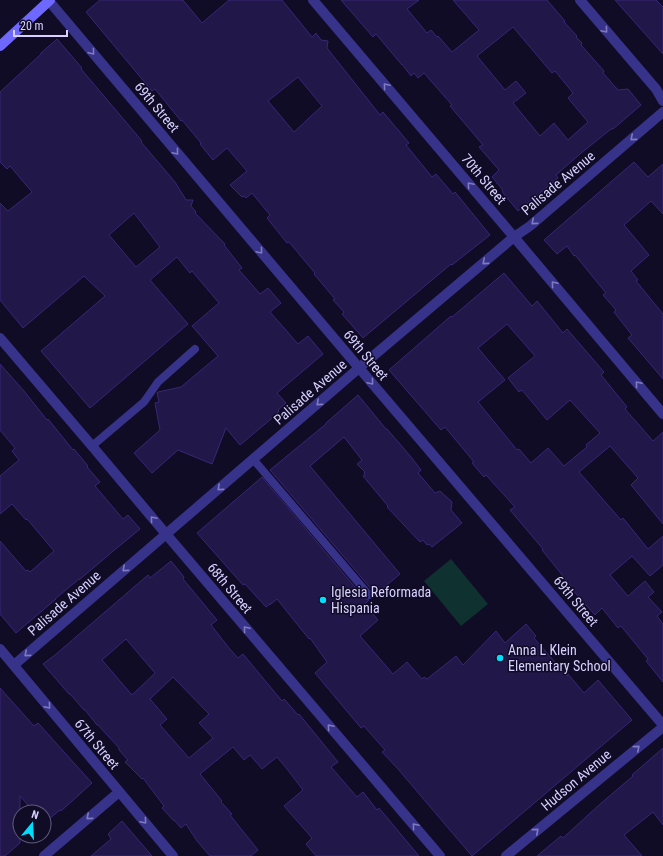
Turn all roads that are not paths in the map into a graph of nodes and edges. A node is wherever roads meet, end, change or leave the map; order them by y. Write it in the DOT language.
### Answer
graph roads {
  1 [pos="313,0"];
  2 [pos="580,0"];
  3 [pos="49,1"];
  4 [pos="0,46"];
  5 [pos="663,101"];
  6 [pos="663,112"];
  7 [pos="514,237"];
  8 [pos="0,338"];
  9 [pos="196,349"];
  10 [pos="359,368"];
  11 [pos="663,414"];
  12 [pos="92,446"];
  13 [pos="253,459"];
  14 [pos="166,534"];
  15 [pos="369,595"];
  16 [pos="0,649"];
  17 [pos="14,665"];
  18 [pos="663,726"];
  19 [pos="119,792"];
  20 [pos="44,856"];
  21 [pos="173,856"];
  22 [pos="440,856"];
  23 [pos="506,856"];
  7 -- 1 [label="street, 70th Street, one-way"];
  2 -- 5 [label="street, one-way"];
  3 -- 4 [label="street"];
  3 -- 10 [label="street, 69th Street, one-way"];
  6 -- 7 [label="street, Palisade Avenue, one-way"];
  7 -- 10 [label="street, Palisade Avenue, one-way"];
  11 -- 7 [label="street, 70th Street, one-way"];
  8 -- 12 [label="street, 68th Street"];
  9 -- 12 [label="lane"];
  10 -- 13 [label="street, Palisade Avenue, one-way"];
  10 -- 18 [label="street, 69th Street, one-way"];
  14 -- 12 [label="street, 68th Street, one-way"];
  13 -- 14 [label="street, Palisade Avenue, one-way"];
  13 -- 15 [label="lane"];
  14 -- 17 [label="street, Palisade Avenue, one-way"];
  22 -- 14 [label="street, 68th Street, one-way"];
  16 -- 17 [label="street, 67th Street"];
  17 -- 19 [label="street, 67th Street, one-way"];
  23 -- 18 [label="street, Hudson Avenue, one-way"];
  19 -- 20 [label="street, one-way"];
  19 -- 21 [label="street, 67th Street, one-way"];
}
